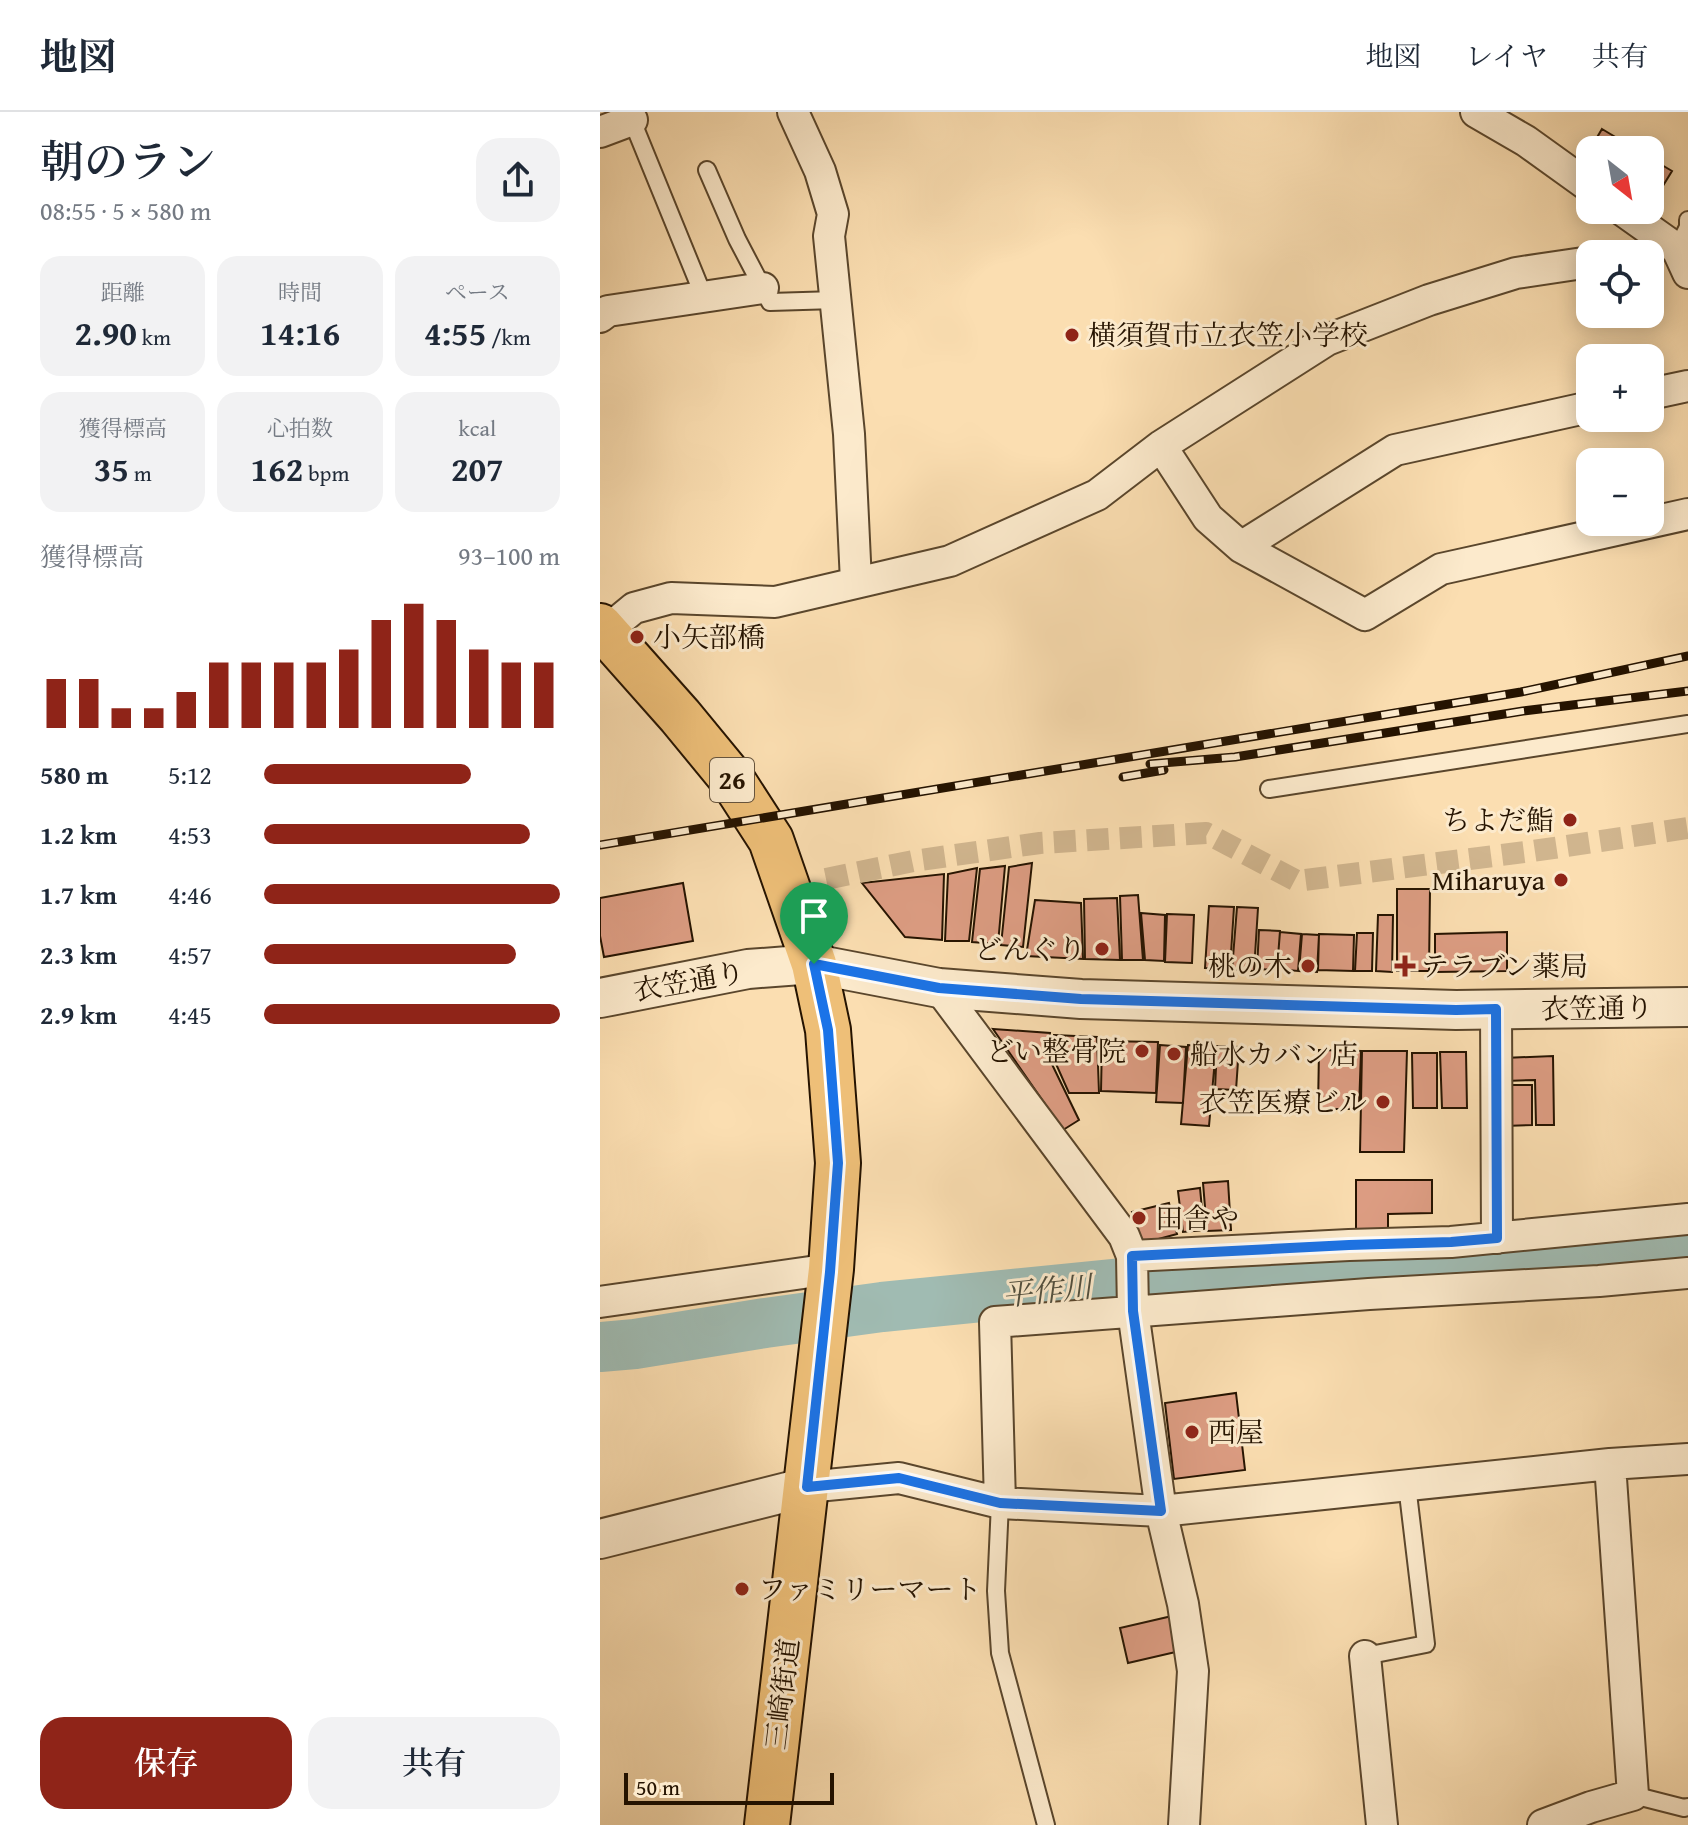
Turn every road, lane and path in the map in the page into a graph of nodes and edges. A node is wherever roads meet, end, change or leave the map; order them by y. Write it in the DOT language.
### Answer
graph roads {
  1 [pos="793,112"];
  2 [pos="1476,112"];
  3 [pos="630,116"];
  4 [pos="600,132"];
  5 [pos="707,170"];
  6 [pos="1576,177"];
  7 [pos="1688,220"];
  8 [pos="1641,224"];
  9 [pos="1664,255"];
  10 [pos="1684,256"];
  11 [pos="1576,264"];
  12 [pos="763,288"];
  13 [pos="704,297"];
  14 [pos="836,300"];
  15 [pos="600,317"];
  16 [pos="1688,386"];
  17 [pos="1664,391"];
  18 [pos="1576,410"];
  19 [pos="1161,446"];
  20 [pos="1688,514"];
  21 [pos="1241,547"];
  22 [pos="856,582"];
  23 [pos="605,643"];
  24 [pos="1688,724"];
  25 [pos="1269,789"];
  26 [pos="814,964"];
  27 [pos="939,988"];
  28 [pos="600,998"];
  29 [pos="1688,1007"];
  30 [pos="1496,1009"];
  31 [pos="1688,1219"];
  32 [pos="1497,1238"];
  33 [pos="1132,1257"];
  34 [pos="830,1270"];
  35 [pos="1688,1273"];
  36 [pos="600,1302"];
  37 [pos="1133,1310"];
  38 [pos="1688,1459"];
  39 [pos="1610,1464"];
  40 [pos="1407,1485"];
  41 [pos="807,1487"];
  42 [pos="1000,1503"];
  43 [pos="1161,1511"];
  44 [pos="600,1539"];
  45 [pos="1365,1656"];
  46 [pos="1633,1795"];
  47 [pos="1688,1807"];
  48 [pos="1549,1824"];
  49 [pos="767,1825"];
  50 [pos="1046,1825"];
  51 [pos="1184,1825"];
  52 [pos="1382,1825"];
  1 -- 14 [label="street"];
  2 -- 6 [label="street"];
  3 -- 4 [label="street"];
  3 -- 13 [label="lane"];
  5 -- 12 [label="lane"];
  7 -- 10 [label="lane"];
  8 -- 10 [label="street"];
  9 -- 10 [label="street"];
  11 -- 19 [label="street"];
  12 -- 13 [label="street"];
  12 -- 14 [label="lane"];
  13 -- 15 [label="street"];
  14 -- 22 [label="street"];
  16 -- 17 [label="street"];
  18 -- 21 [label="street"];
  19 -- 21 [label="street"];
  19 -- 22 [label="street"];
  20 -- 21 [label="street"];
  22 -- 23 [label="street"];
  23 -- 26 [label="main road, 三崎街道 / 26"];
  24 -- 25 [label="lane"];
  26 -- 27 [label="street, 衣笠通り"];
  26 -- 28 [label="street, 衣笠通り"];
  26 -- 34 [label="main road, 三崎街道 / 26"];
  27 -- 30 [label="street, 衣笠通り"];
  27 -- 33 [label="street"];
  29 -- 30 [label="street, 衣笠通り"];
  30 -- 32 [label="street"];
  31 -- 32 [label="street"];
  32 -- 33 [label="street"];
  33 -- 37 [label="street"];
  34 -- 36 [label="street"];
  34 -- 41 [label="main road, 三崎街道 / 26"];
  35 -- 37 [label="street"];
  37 -- 42 [label="street"];
  37 -- 43 [label="street"];
  38 -- 39 [label="street"];
  39 -- 40 [label="street"];
  39 -- 46 [label="street"];
  40 -- 43 [label="street"];
  40 -- 45 [label="lane"];
  41 -- 42 [label="street"];
  41 -- 44 [label="street"];
  41 -- 49 [label="main road, 三崎街道 / 26"];
  42 -- 43 [label="street"];
  42 -- 50 [label="lane"];
  43 -- 51 [label="street"];
  45 -- 52 [label="street"];
  46 -- 47 [label="lane"];
  46 -- 48 [label="street"];
}
